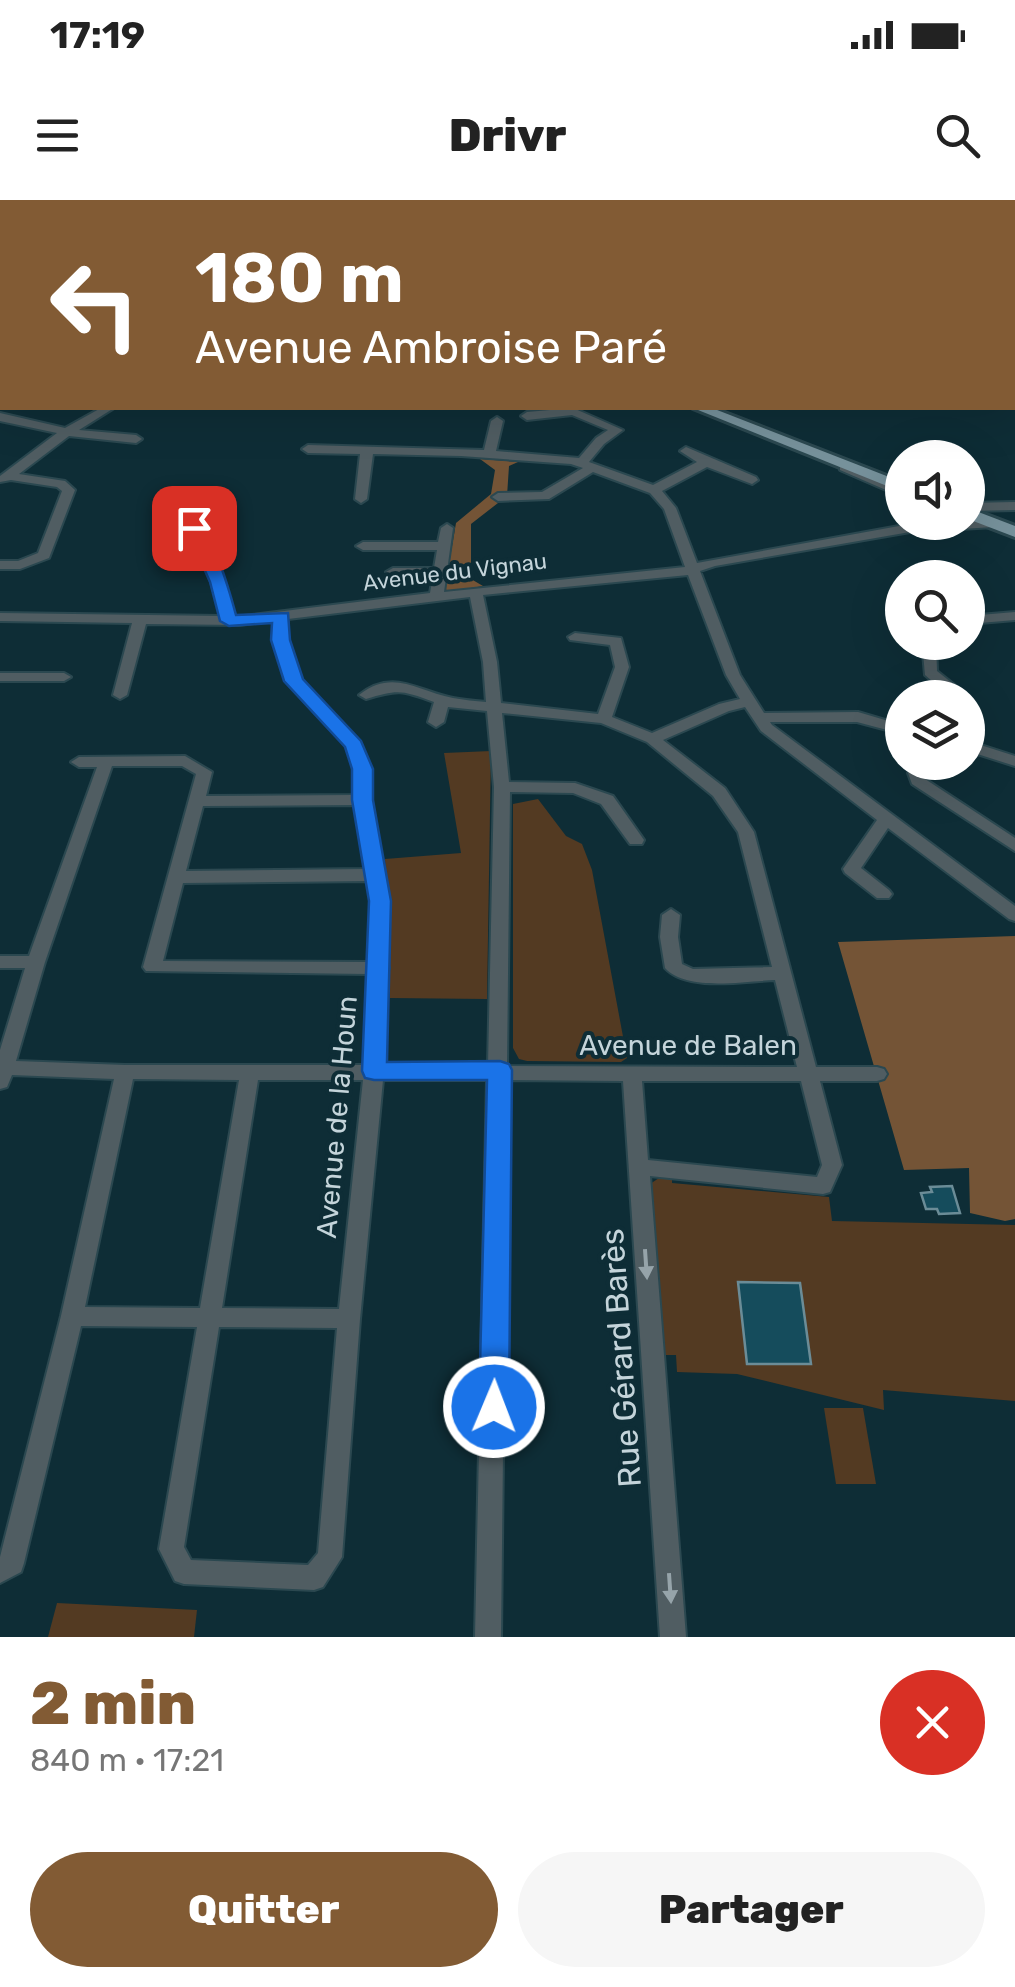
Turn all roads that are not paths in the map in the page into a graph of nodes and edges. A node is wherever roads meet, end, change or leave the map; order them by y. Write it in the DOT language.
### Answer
graph roads {
  1 [pos="105,410"];
  2 [pos="705,410"];
  3 [pos="527,416"];
  4 [pos="0,417"];
  5 [pos="497,421"];
  6 [pos="67,432"];
  7 [pos="136,439"];
  8 [pos="308,450"];
  9 [pos="366,450"];
  10 [pos="686,452"];
  11 [pos="489,455"];
  12 [pos="706,462"];
  13 [pos="588,464"];
  14 [pos="4,479"];
  15 [pos="752,480"];
  16 [pos="885,483"];
  17 [pos="654,490"];
  18 [pos="498,496"];
  19 [pos="361,499"];
  20 [pos="1015,509"];
  21 [pos="985,510"];
  22 [pos="985,519"];
  23 [pos="985,524"];
  24 [pos="994,524"];
  25 [pos="1015,524"];
  26 [pos="194,528"];
  27 [pos="447,528"];
  28 [pos="885,531"];
  29 [pos="1015,532"];
  30 [pos="363,546"];
  31 [pos="444,546"];
  32 [pos="0,565"];
  33 [pos="691,571"];
  34 [pos="394,572"];
  35 [pos="440,572"];
  36 [pos="476,592"];
  37 [pos="436,596"];
  38 [pos="1015,616"];
  39 [pos="0,617"];
  40 [pos="281,617"];
  41 [pos="985,619"];
  42 [pos="140,621"];
  43 [pos="229,621"];
  44 [pos="575,636"];
  45 [pos="0,677"];
  46 [pos="64,677"];
  47 [pos="366,694"];
  48 [pos="120,695"];
  49 [pos="442,700"];
  50 [pos="747,702"];
  51 [pos="495,705"];
  52 [pos="758,718"];
  53 [pos="604,719"];
  54 [pos="436,722"];
  55 [pos="885,725"];
  56 [pos="652,738"];
  57 [pos="985,752"];
  58 [pos="79,762"];
  59 [pos="106,762"];
  60 [pos="1015,762"];
  61 [pos="918,780"];
  62 [pos="502,787"];
  63 [pos="362,800"];
  64 [pos="197,801"];
  65 [pos="886,820"];
  66 [pos="636,840"];
  67 [pos="1015,846"];
  68 [pos="377,875"];
  69 [pos="176,877"];
  70 [pos="883,894"];
  71 [pos="671,915"];
  72 [pos="1015,915"];
  73 [pos="0,962"];
  74 [pos="36,962"];
  75 [pos="380,968"];
  76 [pos="783,973"];
  77 [pos="500,1070"];
  78 [pos="374,1071"];
  79 [pos="125,1072"];
  80 [pos="250,1072"];
  81 [pos="632,1074"];
  82 [pos="811,1074"];
  83 [pos="877,1074"];
  84 [pos="2,1075"];
  85 [pos="640,1167"];
  86 [pos="72,1316"];
  87 [pos="212,1318"];
  88 [pos="348,1319"];
  89 [pos="0,1571"];
  90 [pos="488,1637"];
  91 [pos="674,1637"];
  1 -- 6 [label="street"];
  2 -- 16 [label="main road"];
  3 -- 13 [label="street"];
  4 -- 6 [label="street"];
  5 -- 11 [label="street"];
  6 -- 7 [label="street"];
  6 -- 14 [label="street"];
  8 -- 9 [label="street"];
  9 -- 11 [label="street"];
  9 -- 19 [label="street"];
  10 -- 12 [label="street"];
  11 -- 13 [label="street"];
  12 -- 15 [label="street"];
  12 -- 17 [label="street"];
  13 -- 17 [label="street"];
  13 -- 18 [label="street"];
  14 -- 32 [label="street"];
  17 -- 33 [label="street"];
  20 -- 21 [label="street"];
  20 -- 25 [label="street"];
  22 -- 24 [label="main road"];
  23 -- 24 [label="street, Avenue du Vignau"];
  24 -- 29 [label="main road"];
  26 -- 43 [label="street"];
  27 -- 31 [label="street"];
  28 -- 33 [label="street, Avenue du Vignau"];
  30 -- 31 [label="street"];
  31 -- 35 [label="street"];
  33 -- 36 [label="street, Avenue du Vignau"];
  33 -- 50 [label="street"];
  34 -- 35 [label="street"];
  35 -- 37 [label="street"];
  36 -- 37 [label="street, Avenue du Vignau"];
  36 -- 51 [label="street"];
  37 -- 40 [label="street, Avenue du Vignau"];
  38 -- 41 [label="street"];
  39 -- 42 [label="street, Avenue du Vignau"];
  40 -- 43 [label="street, Avenue du Vignau"];
  40 -- 63 [label="street, Avenue de la Houn"];
  42 -- 43 [label="street, Avenue du Vignau"];
  42 -- 48 [label="street"];
  44 -- 53 [label="street"];
  45 -- 46 [label="street"];
  47 -- 49 [label="street"];
  49 -- 51 [label="street"];
  49 -- 54 [label="street"];
  50 -- 52 [label="street"];
  50 -- 56 [label="street"];
  51 -- 53 [label="street"];
  51 -- 62 [label="street"];
  52 -- 55 [label="street"];
  52 -- 65 [label="street"];
  53 -- 56 [label="street"];
  56 -- 76 [label="street"];
  57 -- 60 [label="street"];
  58 -- 59 [label="street"];
  59 -- 64 [label="street"];
  59 -- 74 [label="street"];
  61 -- 67 [label="street"];
  62 -- 66 [label="street"];
  62 -- 77 [label="street"];
  63 -- 64 [label="street"];
  63 -- 68 [label="street, Avenue de la Houn"];
  64 -- 69 [label="street"];
  65 -- 70 [label="street"];
  65 -- 72 [label="street"];
  68 -- 69 [label="street"];
  68 -- 75 [label="street, Avenue de la Houn"];
  69 -- 75 [label="street"];
  71 -- 76 [label="street"];
  73 -- 74 [label="street"];
  74 -- 84 [label="street"];
  75 -- 78 [label="street, Avenue de la Houn"];
  76 -- 82 [label="street"];
  77 -- 78 [label="street, Avenue de Balen"];
  77 -- 81 [label="street, Avenue de Balen"];
  77 -- 90 [label="street"];
  78 -- 80 [label="street, Avenue de Balen"];
  78 -- 88 [label="street, Avenue de la Houn"];
  79 -- 80 [label="street, Avenue de Balen"];
  79 -- 84 [label="street, Avenue de Balen"];
  79 -- 86 [label="street"];
  80 -- 87 [label="street"];
  81 -- 82 [label="street, Avenue de Balen"];
  81 -- 85 [label="street, Rue Gérard Barès"];
  82 -- 83 [label="street, Avenue de Balen"];
  82 -- 85 [label="street"];
  85 -- 91 [label="street, Rue Gérard Barès, one-way"];
  86 -- 87 [label="street"];
  86 -- 89 [label="street"];
  87 -- 88 [label="street"];
  87 -- 88 [label="street, Avenue de la Houn"];
}
